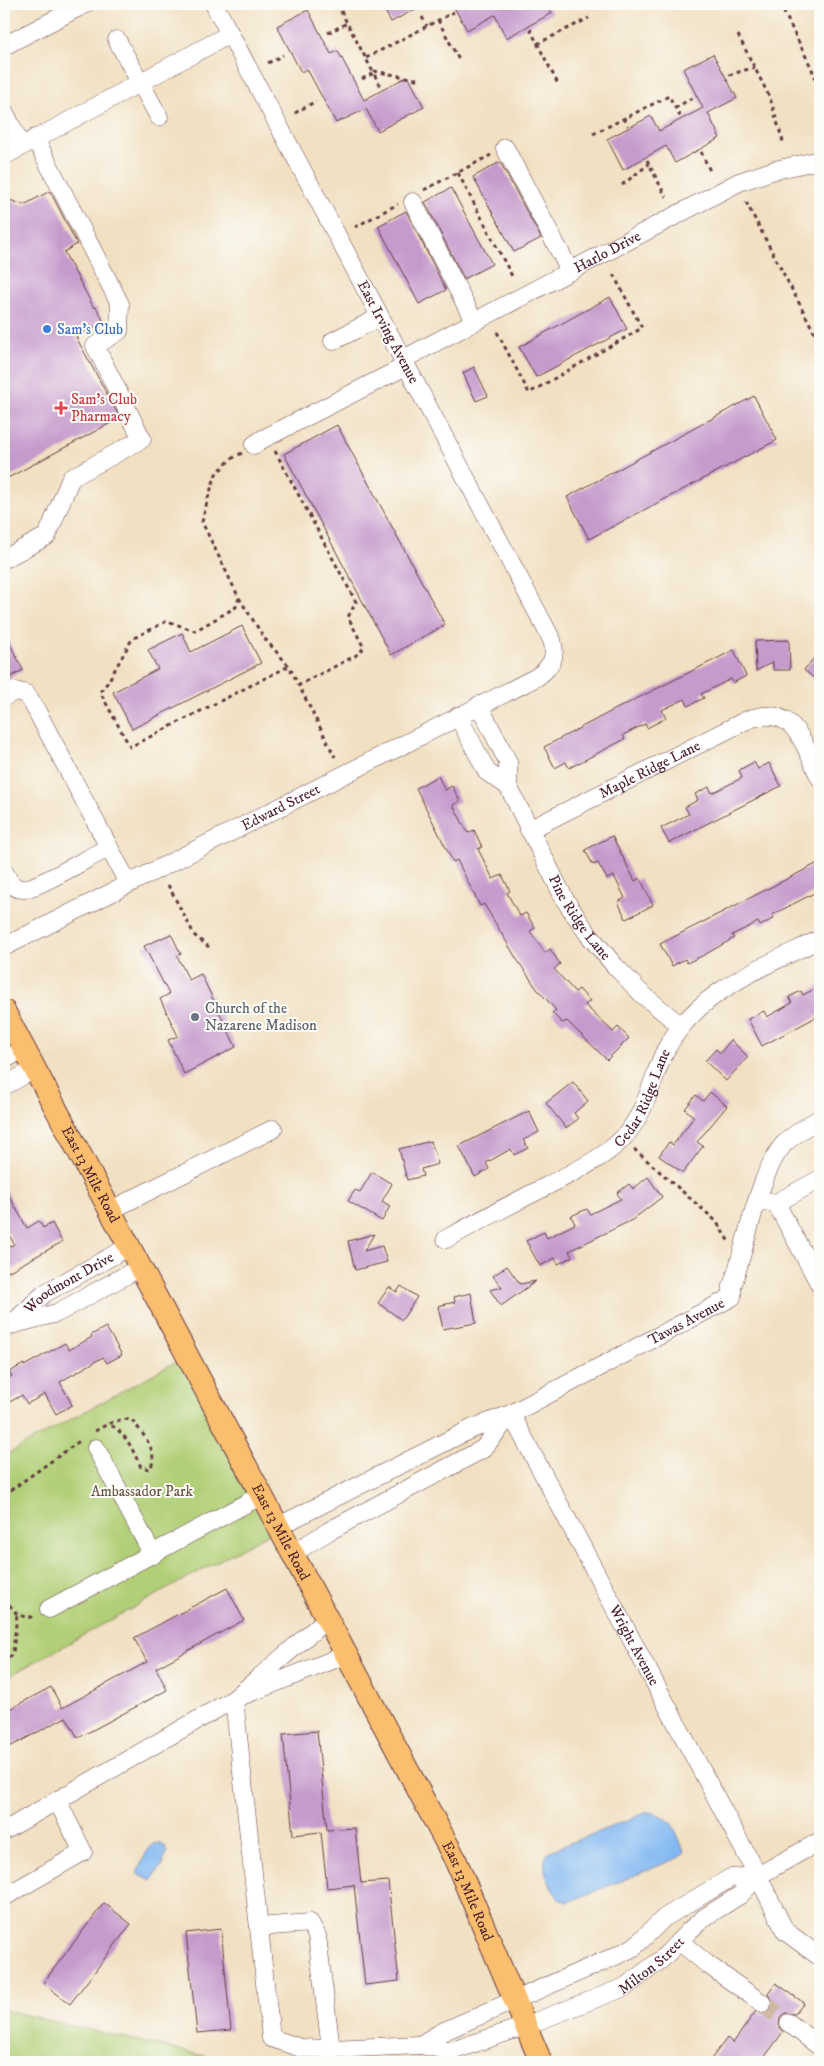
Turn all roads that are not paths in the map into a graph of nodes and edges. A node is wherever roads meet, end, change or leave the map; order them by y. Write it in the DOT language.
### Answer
graph roads {
  1 [pos="85,4"];
  2 [pos="214,4"];
  3 [pos="230,34"];
  4 [pos="117,40"];
  5 [pos="4,46"];
  6 [pos="140,82"];
  7 [pos="4,111"];
  8 [pos="159,117"];
  9 [pos="28,141"];
  10 [pos="501,150"];
  11 [pos="4,156"];
  12 [pos="820,160"];
  13 [pos="411,199"];
  14 [pos="570,271"];
  15 [pos="380,317"];
  16 [pos="474,322"];
  17 [pos="333,341"];
  18 [pos="404,363"];
  19 [pos="254,446"];
  20 [pos="4,559"];
  21 [pos="553,662"];
  22 [pos="4,697"];
  23 [pos="479,706"];
  24 [pos="458,716"];
  25 [pos="820,778"];
  26 [pos="508,786"];
  27 [pos="529,830"];
  28 [pos="108,848"];
  29 [pos="4,872"];
  30 [pos="128,883"];
  31 [pos="820,938"];
  32 [pos="4,947"];
  33 [pos="4,1011"];
  34 [pos="681,1026"];
  35 [pos="24,1048"];
  36 [pos="4,1060"];
  37 [pos="35,1070"];
  38 [pos="4,1086"];
  39 [pos="820,1118"];
  40 [pos="272,1128"];
  41 [pos="820,1179"];
  42 [pos="758,1200"];
  43 [pos="776,1202"];
  44 [pos="111,1210"];
  45 [pos="446,1239"];
  46 [pos="130,1246"];
  47 [pos="141,1267"];
  48 [pos="820,1284"];
  49 [pos="8,1327"];
  50 [pos="511,1414"];
  51 [pos="89,1440"];
  52 [pos="262,1495"];
  53 [pos="279,1526"];
  54 [pos="293,1552"];
  55 [pos="154,1555"];
  56 [pos="49,1609"];
  57 [pos="328,1618"];
  58 [pos="348,1654"];
  59 [pos="234,1699"];
  60 [pos="57,1800"];
  61 [pos="4,1831"];
  62 [pos="820,1841"];
  63 [pos="758,1876"];
  64 [pos="4,1897"];
  65 [pos="259,1927"];
  66 [pos="679,1941"];
  67 [pos="820,1957"];
  68 [pos="515,2000"];
  69 [pos="762,2003"];
  70 [pos="789,2023"];
  71 [pos="525,2026"];
  72 [pos="420,2045"];
  73 [pos="820,2047"];
  74 [pos="331,2049"];
  75 [pos="541,2062"];
  1 -- 5 [label="street"];
  2 -- 3 [label="street, East Irving Avenue"];
  3 -- 6 [label="street"];
  3 -- 15 [label="street, East Irving Avenue"];
  4 -- 6 [label="street"];
  6 -- 8 [label="street"];
  6 -- 9 [label="street"];
  7 -- 9 [label="street"];
  9 -- 11 [label="street"];
  9 -- 20 [label="street"];
  10 -- 14 [label="street"];
  12 -- 14 [label="street, Harlo Drive"];
  13 -- 16 [label="street"];
  14 -- 16 [label="street, Harlo Drive"];
  15 -- 17 [label="street"];
  15 -- 18 [label="street, East Irving Avenue"];
  16 -- 18 [label="street, Harlo Drive"];
  18 -- 19 [label="street, Harlo Drive"];
  18 -- 21 [label="street, East Irving Avenue"];
  21 -- 23 [label="street, Edward Street"];
  22 -- 28 [label="street"];
  23 -- 24 [label="street, Edward Street"];
  23 -- 26 [label="street, Pine Ridge Lane"];
  24 -- 26 [label="street"];
  24 -- 30 [label="street, Edward Street"];
  25 -- 27 [label="street, Maple Ridge Lane"];
  26 -- 27 [label="street, Pine Ridge Lane"];
  27 -- 34 [label="street, Pine Ridge Lane"];
  28 -- 29 [label="street"];
  28 -- 30 [label="street"];
  30 -- 32 [label="street, Edward Street"];
  31 -- 34 [label="street, Cedar Ridge Lane"];
  33 -- 35 [label="main road, East 13 Mile Road"];
  34 -- 45 [label="street, Cedar Ridge Lane"];
  35 -- 36 [label="street"];
  35 -- 37 [label="main road, East 13 Mile Road"];
  37 -- 38 [label="street"];
  37 -- 44 [label="main road, East 13 Mile Road"];
  39 -- 42 [label="street, Tawas Avenue"];
  40 -- 44 [label="street"];
  41 -- 43 [label="street"];
  42 -- 43 [label="street"];
  42 -- 50 [label="street, Tawas Avenue"];
  43 -- 48 [label="street"];
  44 -- 46 [label="main road, East 13 Mile Road"];
  46 -- 47 [label="main road, East 13 Mile Road"];
  46 -- 49 [label="street, Woodmont Drive"];
  47 -- 49 [label="street, Woodmont Drive"];
  47 -- 52 [label="main road, East 13 Mile Road"];
  50 -- 53 [label="street, Tawas Avenue"];
  50 -- 54 [label="street, Tawas Avenue"];
  50 -- 63 [label="street, Wright Avenue"];
  51 -- 55 [label="street"];
  52 -- 53 [label="main road, East 13 Mile Road"];
  52 -- 55 [label="street"];
  53 -- 54 [label="main road, East 13 Mile Road"];
  54 -- 57 [label="main road, East 13 Mile Road"];
  55 -- 56 [label="street"];
  57 -- 58 [label="main road, East 13 Mile Road"];
  57 -- 59 [label="street"];
  58 -- 59 [label="street"];
  58 -- 68 [label="main road, East 13 Mile Road"];
  59 -- 60 [label="street"];
  59 -- 65 [label="street"];
  60 -- 61 [label="street"];
  60 -- 64 [label="street"];
  62 -- 63 [label="street, Milton Street"];
  63 -- 66 [label="street, Milton Street"];
  63 -- 67 [label="street, Wright Avenue"];
  63 -- 68 [label="street, Milton Street"];
  65 -- 74 [label="street"];
  65 -- 74 [label="street"];
  66 -- 69 [label="street"];
  66 -- 71 [label="street, Milton Street"];
  68 -- 71 [label="main road, East 13 Mile Road"];
  68 -- 72 [label="street, Milton Street"];
  70 -- 73 [label="street"];
  71 -- 72 [label="street, Milton Street"];
  71 -- 75 [label="main road, East 13 Mile Road"];
  72 -- 74 [label="street"];
}
